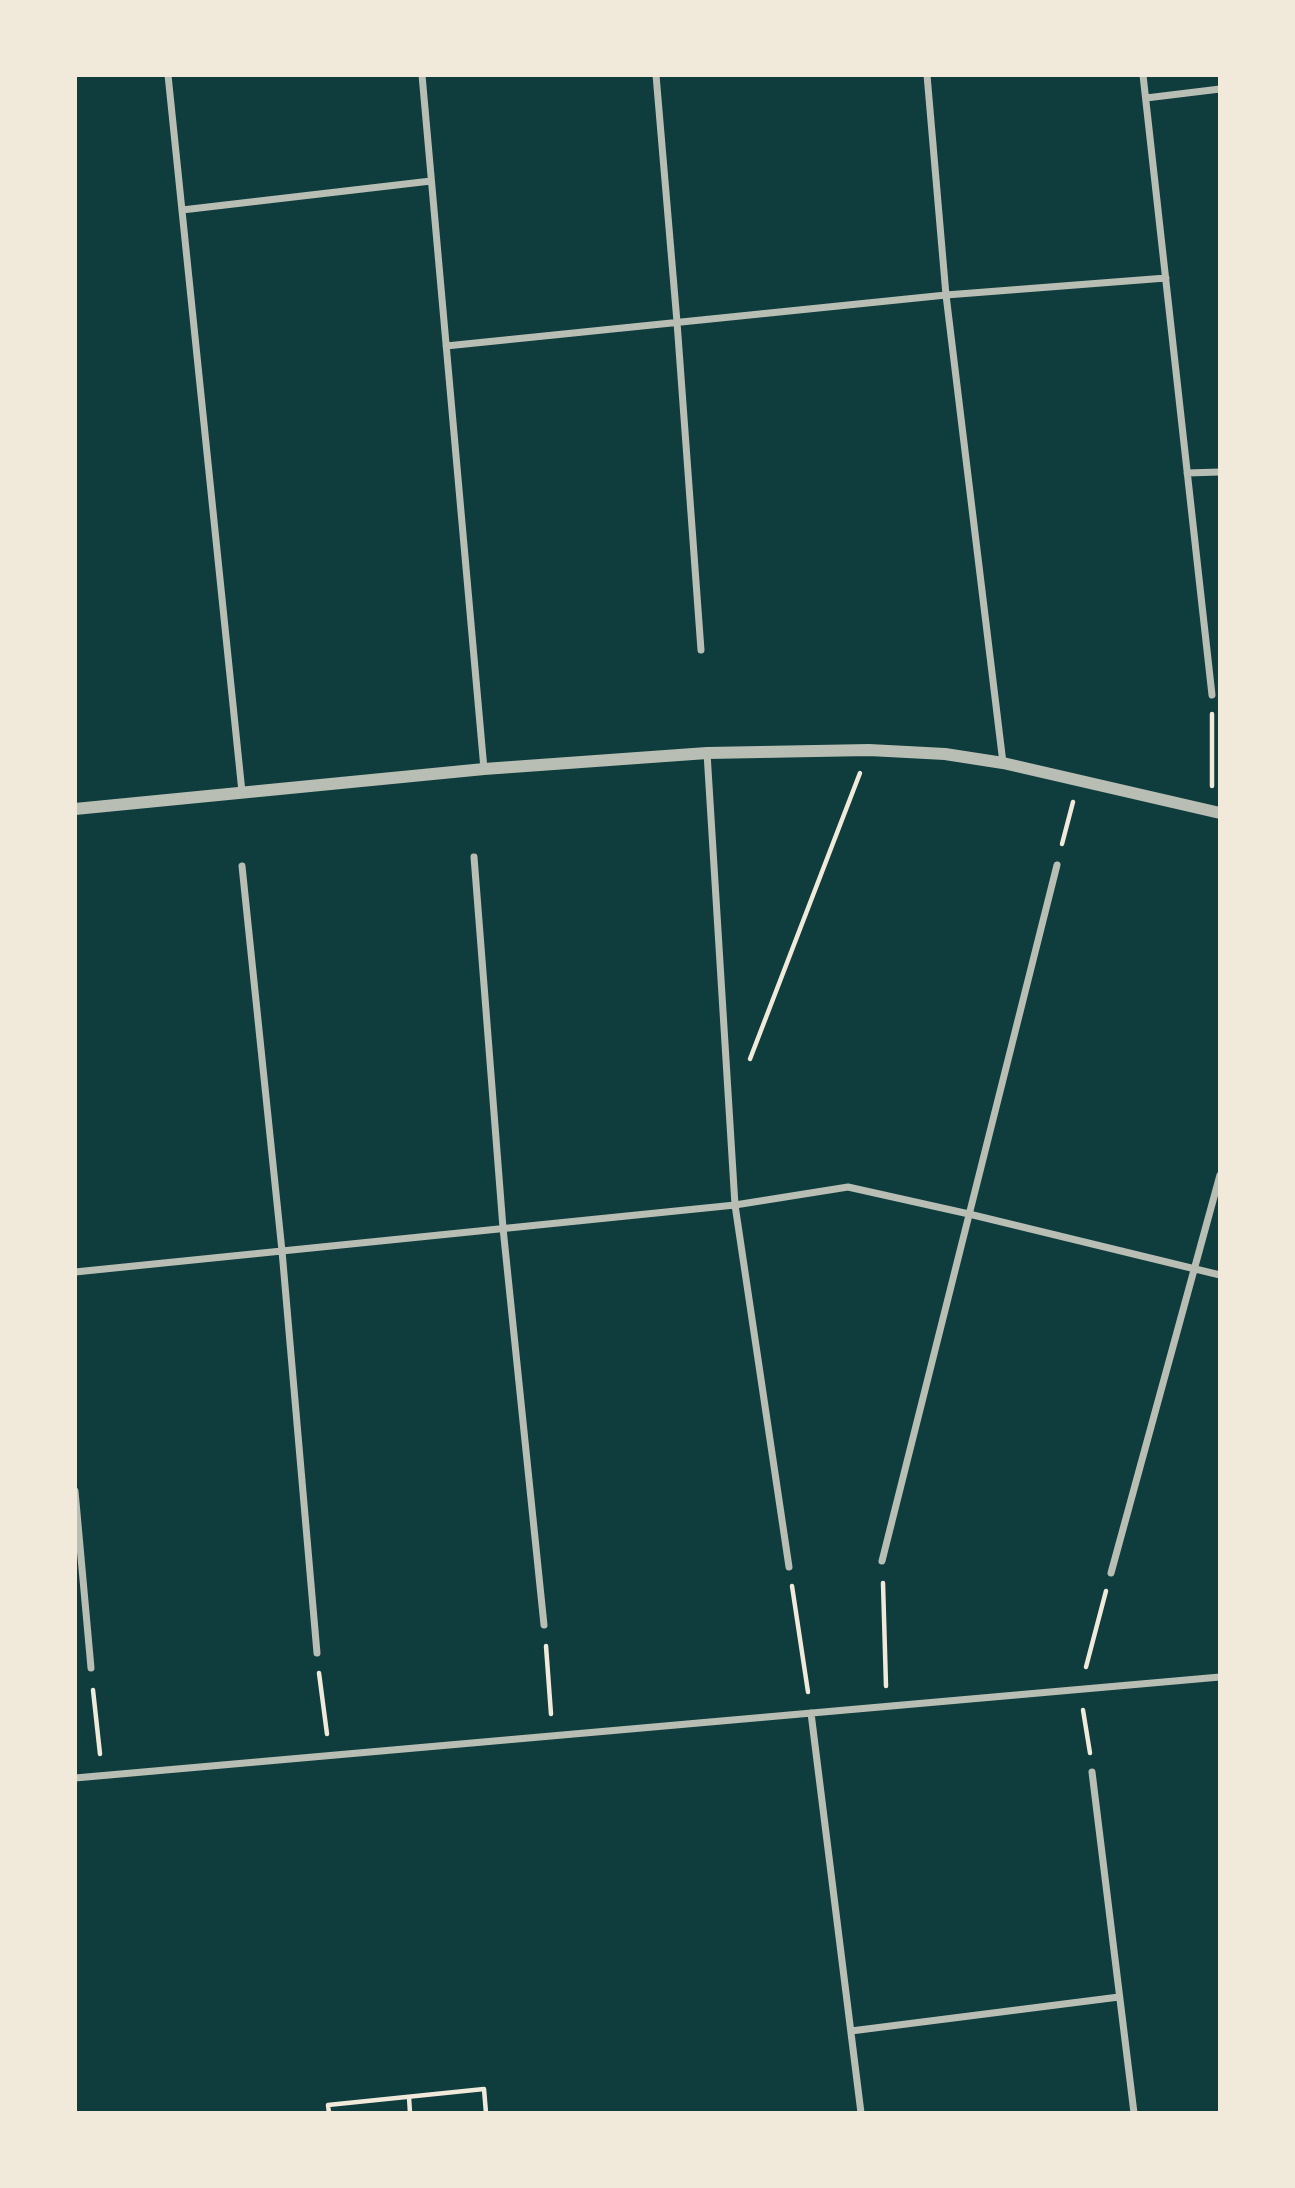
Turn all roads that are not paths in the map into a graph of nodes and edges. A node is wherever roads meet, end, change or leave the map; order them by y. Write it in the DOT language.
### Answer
graph roads {
  1 [pos="168,75"];
  2 [pos="422,75"];
  3 [pos="656,75"];
  4 [pos="927,75"];
  5 [pos="1143,75"];
  6 [pos="1220,89"];
  7 [pos="1146,98"];
  8 [pos="431,181"];
  9 [pos="181,210"];
  10 [pos="1166,278"];
  11 [pos="946,295"];
  12 [pos="677,322"];
  13 [pos="446,346"];
  14 [pos="1220,472"];
  15 [pos="1187,473"];
  16 [pos="701,650"];
  17 [pos="1212,695"];
  18 [pos="707,753"];
  19 [pos="1003,763"];
  20 [pos="484,769"];
  21 [pos="242,793"];
  22 [pos="75,809"];
  23 [pos="1216,812"];
  24 [pos="474,857"];
  25 [pos="1057,865"];
  26 [pos="242,866"];
  27 [pos="1220,1175"];
  28 [pos="735,1205"];
  29 [pos="969,1214"];
  30 [pos="503,1228"];
  31 [pos="282,1251"];
  32 [pos="1194,1269"];
  33 [pos="75,1272"];
  34 [pos="1220,1275"];
  35 [pos="75,1491"];
  36 [pos="882,1561"];
  37 [pos="789,1567"];
  38 [pos="1111,1573"];
  39 [pos="544,1625"];
  40 [pos="317,1653"];
  41 [pos="91,1668"];
  42 [pos="1220,1677"];
  43 [pos="811,1713"];
  44 [pos="1092,1772"];
  45 [pos="75,1778"];
  46 [pos="1119,1997"];
  47 [pos="851,2031"];
  48 [pos="861,2113"];
  49 [pos="1133,2113"];
  1 -- 9 [label="street"];
  2 -- 8 [label="street"];
  3 -- 12 [label="street"];
  4 -- 11 [label="street"];
  5 -- 7 [label="street"];
  6 -- 7 [label="street"];
  7 -- 10 [label="street"];
  8 -- 9 [label="street"];
  8 -- 13 [label="street"];
  9 -- 21 [label="street"];
  10 -- 11 [label="street"];
  10 -- 15 [label="street"];
  11 -- 12 [label="street"];
  11 -- 19 [label="street"];
  12 -- 13 [label="street"];
  12 -- 16 [label="street"];
  13 -- 20 [label="street"];
  14 -- 15 [label="street"];
  15 -- 17 [label="street"];
  18 -- 19 [label="street"];
  18 -- 20 [label="street"];
  18 -- 28 [label="street"];
  19 -- 23 [label="street"];
  20 -- 21 [label="street"];
  21 -- 22 [label="street"];
  24 -- 30 [label="street"];
  25 -- 29 [label="street"];
  26 -- 31 [label="street"];
  27 -- 32 [label="street"];
  28 -- 29 [label="street"];
  28 -- 30 [label="street"];
  28 -- 37 [label="street"];
  29 -- 32 [label="street"];
  29 -- 36 [label="street"];
  30 -- 31 [label="street"];
  30 -- 39 [label="street"];
  31 -- 33 [label="street"];
  31 -- 40 [label="street"];
  32 -- 34 [label="street"];
  32 -- 38 [label="street"];
  35 -- 41 [label="street"];
  42 -- 43 [label="street"];
  43 -- 45 [label="street"];
  43 -- 47 [label="street"];
  44 -- 46 [label="street"];
  46 -- 47 [label="street"];
  46 -- 49 [label="street"];
  47 -- 48 [label="street"];
}
